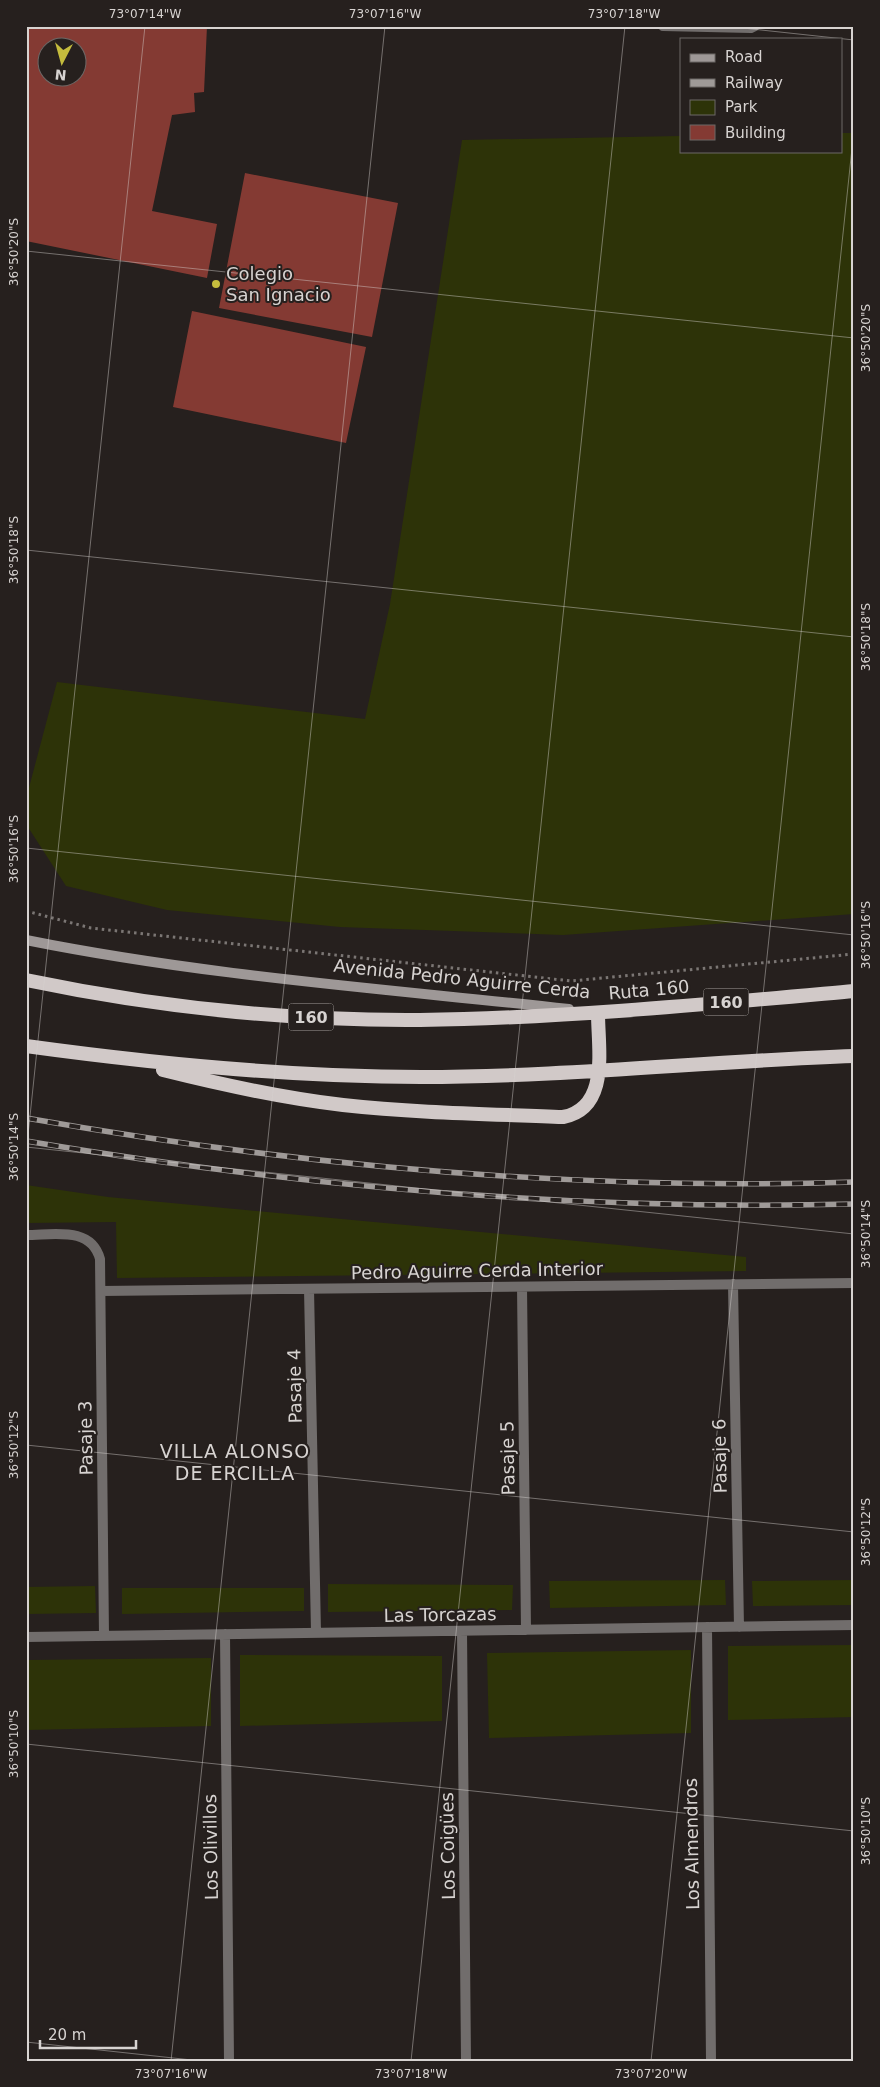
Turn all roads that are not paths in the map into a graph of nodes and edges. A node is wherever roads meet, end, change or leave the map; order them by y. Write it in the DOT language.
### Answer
graph roads {
  1 [pos="663,26"];
  2 [pos="756,26"];
  3 [pos="26,940"];
  4 [pos="26,980"];
  5 [pos="854,991"];
  6 [pos="598,1012"];
  7 [pos="26,1046"];
  8 [pos="854,1056"];
  9 [pos="114,1057"];
  10 [pos="599,1071"];
  11 [pos="26,1235"];
  12 [pos="854,1283"];
  13 [pos="733,1284"];
  14 [pos="522,1287"];
  15 [pos="309,1289"];
  16 [pos="100,1291"];
  17 [pos="854,1625"];
  18 [pos="706,1627"];
  19 [pos="739,1627"];
  20 [pos="526,1630"];
  21 [pos="462,1631"];
  22 [pos="316,1632"];
  23 [pos="225,1634"];
  24 [pos="104,1636"];
  25 [pos="26,1637"];
  26 [pos="229,2061"];
  27 [pos="466,2061"];
  28 [pos="711,2061"];
  1 -- 2 [label="street"];
  3 -- 6 [label="main road, Avenida Pedro Aguirre Cerda"];
  4 -- 6 [label="highway, Avenida Pedro Aguirre Cerda / 160"];
  5 -- 6 [label="highway, Ruta 160 / 160"];
  6 -- 10 [label="highway"];
  7 -- 9 [label="highway"];
  8 -- 10 [label="highway"];
  9 -- 10 [label="highway"];
  9 -- 10 [label="highway"];
  11 -- 16 [label="street, Pasaje 3"];
  12 -- 13 [label="street, Pedro Aguirre Cerda Interior"];
  13 -- 14 [label="street, Pedro Aguirre Cerda Interior"];
  13 -- 19 [label="street, Pasaje 6"];
  14 -- 15 [label="street, Pedro Aguirre Cerda Interior"];
  14 -- 20 [label="street, Pasaje 5"];
  15 -- 16 [label="street, Pedro Aguirre Cerda Interior"];
  15 -- 22 [label="street, Pasaje 4"];
  16 -- 24 [label="street, Pasaje 3"];
  17 -- 19 [label="street, Las Torcazas"];
  18 -- 19 [label="street, Las Torcazas"];
  18 -- 20 [label="street, Las Torcazas"];
  18 -- 28 [label="street, Los Almendros"];
  20 -- 21 [label="street, Las Torcazas"];
  21 -- 22 [label="street, Las Torcazas"];
  21 -- 27 [label="street, Los Coigües"];
  22 -- 23 [label="street, Las Torcazas"];
  23 -- 24 [label="street, Las Torcazas"];
  23 -- 26 [label="street, Los Olivillos"];
  24 -- 25 [label="street, Las Torcazas"];
}
